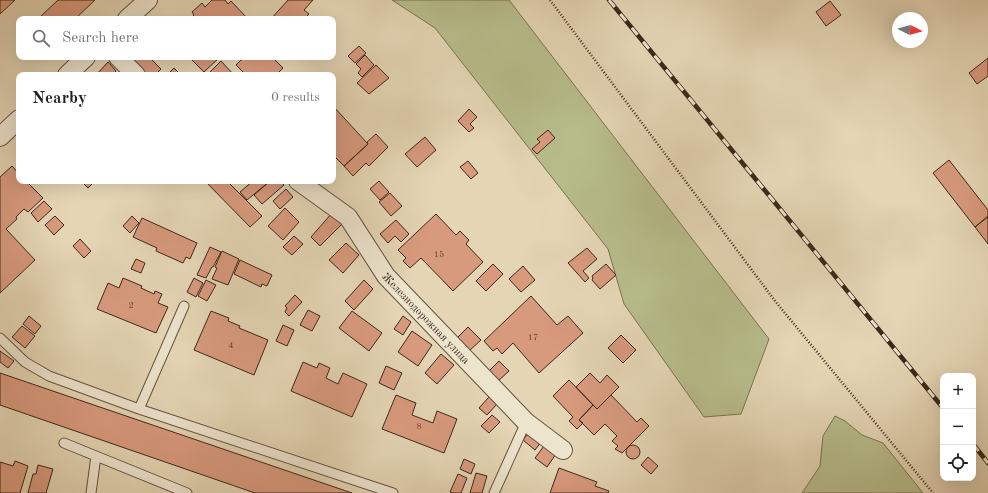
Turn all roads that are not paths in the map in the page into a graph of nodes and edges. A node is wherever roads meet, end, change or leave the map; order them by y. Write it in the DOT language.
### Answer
graph roads {
  1 [pos="148,0"];
  2 [pos="130,16"];
  3 [pos="83,60"];
  4 [pos="121,60"];
  5 [pos="70,72"];
  6 [pos="133,72"];
  7 [pos="16,122"];
  8 [pos="0,136"];
  9 [pos="302,184"];
  10 [pos="184,306"];
  11 [pos="0,338"];
  12 [pos="139,409"];
  13 [pos="526,422"];
  14 [pos="64,443"];
  15 [pos="563,450"];
  16 [pos="96,456"];
  17 [pos="91,493"];
  18 [pos="187,493"];
  19 [pos="393,493"];
  20 [pos="494,493"];
  1 -- 2 [label="street"];
  3 -- 5 [label="street"];
  4 -- 6 [label="street"];
  7 -- 8 [label="street"];
  9 -- 13 [label="street, Железнодорожная улица"];
  10 -- 12 [label="lane"];
  11 -- 12 [label="lane"];
  12 -- 19 [label="lane"];
  13 -- 15 [label="street, Железнодорожная улица"];
  13 -- 20 [label="lane"];
  14 -- 16 [label="lane"];
  16 -- 17 [label="lane"];
  16 -- 18 [label="lane"];
}
